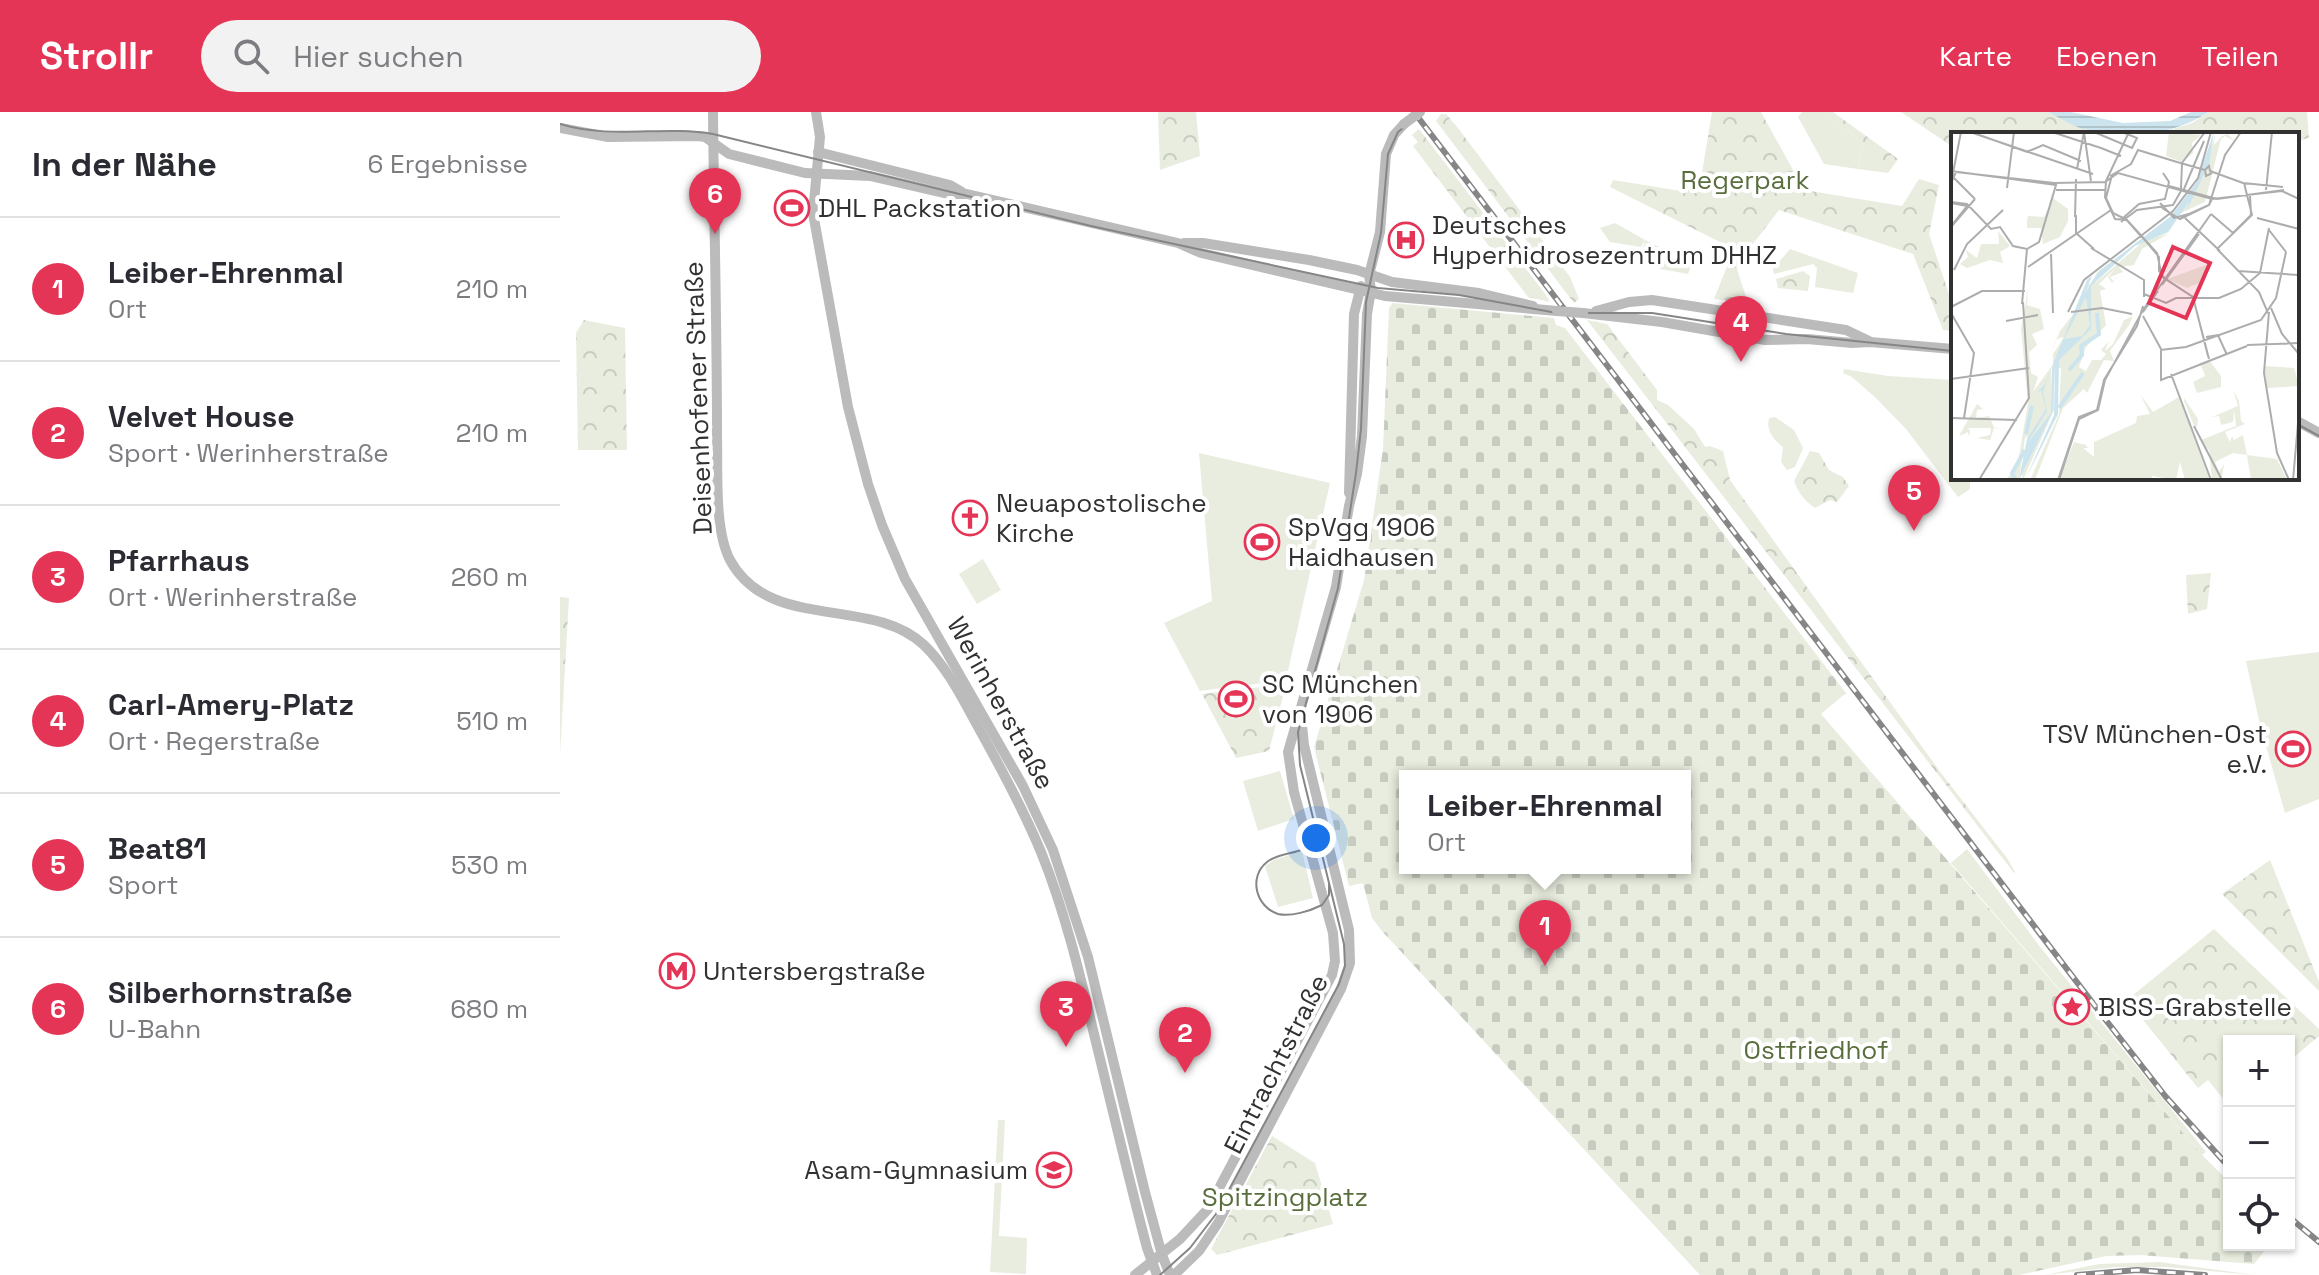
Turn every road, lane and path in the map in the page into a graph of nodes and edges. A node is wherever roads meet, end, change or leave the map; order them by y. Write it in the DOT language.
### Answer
graph roads {
  1 [pos="713,112"];
  2 [pos="816,112"];
  3 [pos="1420,112"];
  4 [pos="560,128"];
  5 [pos="714,144"];
  6 [pos="818,152"];
  7 [pos="815,174"];
  8 [pos="967,194"];
  9 [pos="1178,243"];
  10 [pos="1369,275"];
  11 [pos="1359,289"];
  12 [pos="1371,293"];
  13 [pos="1554,310"];
  14 [pos="1586,313"];
  15 [pos="1870,342"];
  16 [pos="1951,349"];
  17 [pos="1349,506"];
  18 [pos="727,553"];
  19 [pos="1302,709"];
  20 [pos="1162,1255"];
  21 [pos="1152,1263"];
  22 [pos="1135,1275"];
  23 [pos="1157,1275"];
  24 [pos="1172,1275"];
  1 -- 5 [label="main road, Deisenhofener Straße"];
  2 -- 6 [label="main road, Werinherstraße"];
  3 -- 10 [label="main road, bridge"];
  4 -- 5 [label="main road"];
  5 -- 7 [label="main road"];
  5 -- 18 [label="main road, Deisenhofener Straße"];
  6 -- 7 [label="main road, Werinherstraße"];
  6 -- 8 [label="main road"];
  7 -- 8 [label="main road"];
  7 -- 20 [label="main road, Werinherstraße"];
  8 -- 9 [label="main road"];
  9 -- 10 [label="main road"];
  9 -- 11 [label="main road"];
  10 -- 11 [label="main road"];
  10 -- 12 [label="main road"];
  10 -- 13 [label="main road"];
  11 -- 12 [label="main road"];
  11 -- 17 [label="main road"];
  12 -- 13 [label="main road"];
  12 -- 17 [label="main road"];
  13 -- 14 [label="main road, bridge"];
  14 -- 15 [label="main road"];
  14 -- 15 [label="main road"];
  15 -- 16 [label="main road"];
  17 -- 19 [label="main road, Eintrachtstraße"];
  18 -- 21 [label="main road, Werinherstraße"];
  19 -- 20 [label="main road, Eintrachtstraße"];
  19 -- 24 [label="main road, Eintrachtstraße"];
  20 -- 21 [label="main road, Eintrachtstraße"];
  20 -- 24 [label="main road, Werinherstraße"];
  21 -- 22 [label="main road, Eintrachtstraße"];
  21 -- 23 [label="main road, Werinherstraße"];
}
